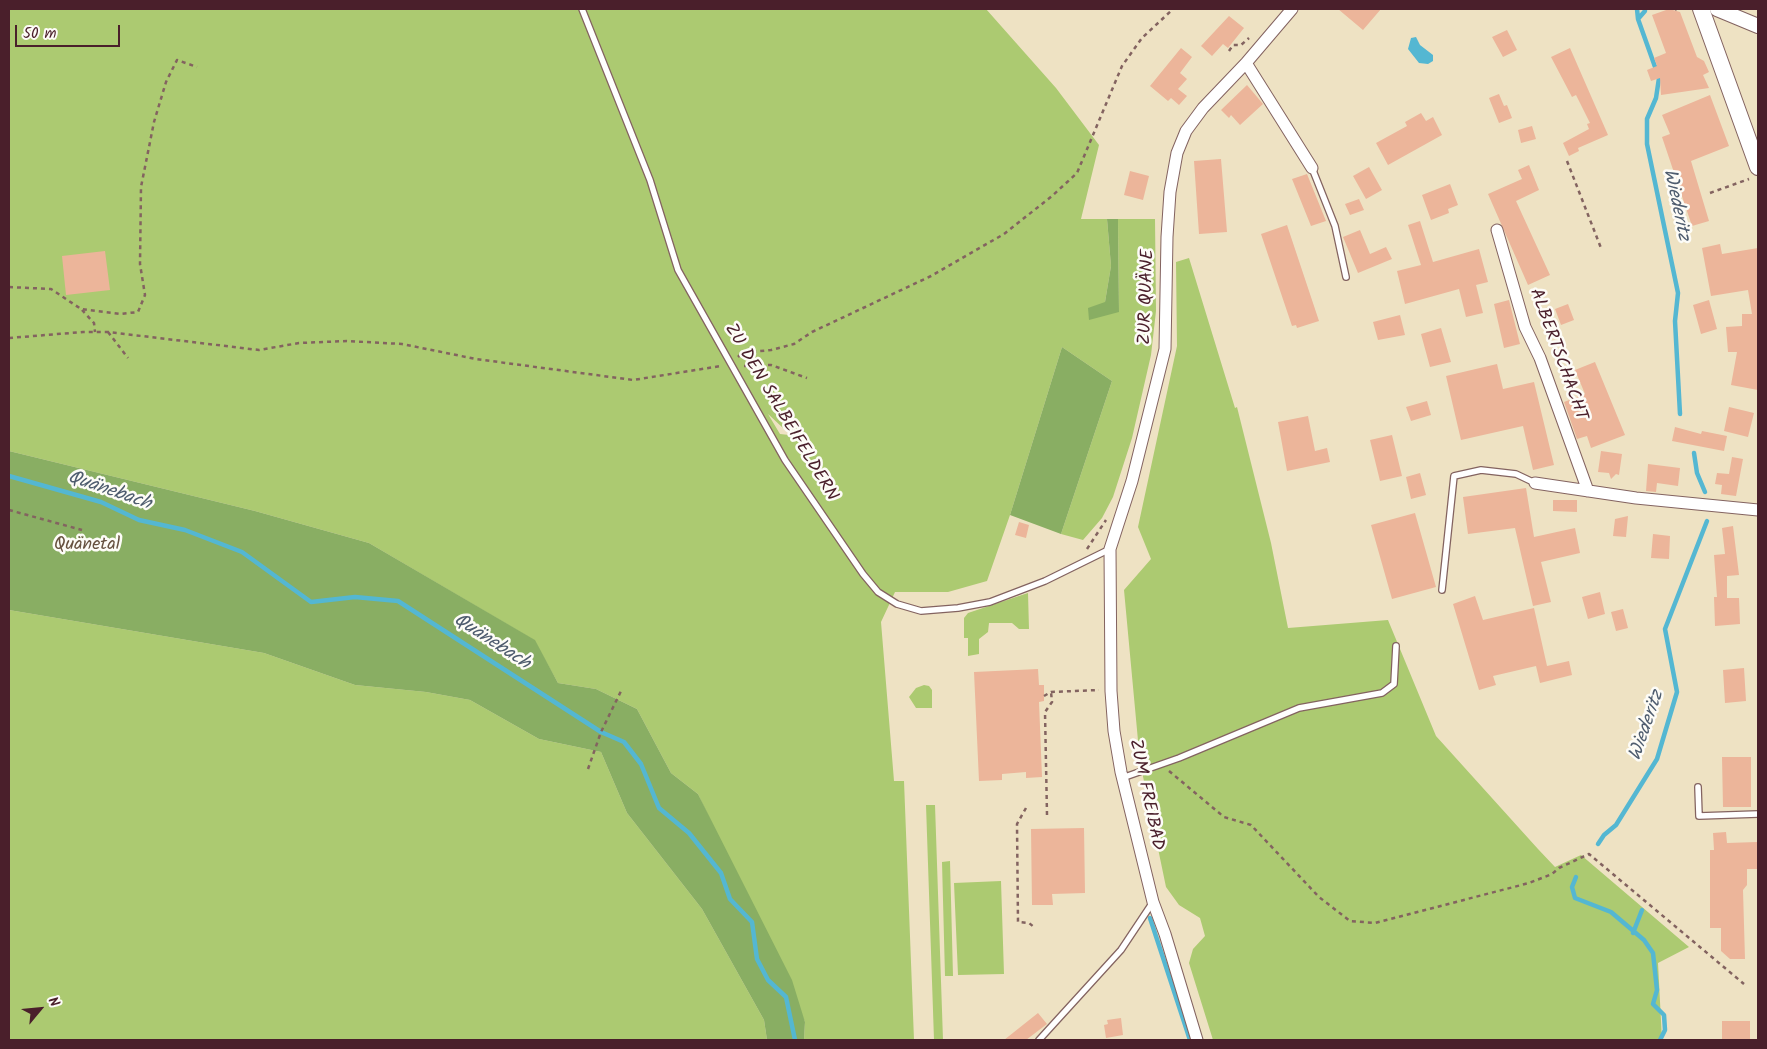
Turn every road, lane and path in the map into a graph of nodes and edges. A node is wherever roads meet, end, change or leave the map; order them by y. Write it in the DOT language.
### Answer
graph roads {
  1 [pos="582,9"];
  2 [pos="1173,9"];
  3 [pos="1292,9"];
  4 [pos="1701,9"];
  5 [pos="1717,9"];
  6 [pos="1758,26"];
  7 [pos="1246,42"];
  8 [pos="1229,51"];
  9 [pos="1246,63"];
  10 [pos="197,67"];
  11 [pos="1567,161"];
  12 [pos="1312,168"];
  13 [pos="1754,173"];
  14 [pos="1710,193"];
  15 [pos="1497,230"];
  16 [pos="1601,248"];
  17 [pos="1346,277"];
  18 [pos="9,286"];
  19 [pos="81,309"];
  20 [pos="95,332"];
  21 [pos="108,332"];
  22 [pos="9,338"];
  23 [pos="128,358"];
  24 [pos="732,366"];
  25 [pos="807,378"];
  26 [pos="1534,484"];
  27 [pos="1588,491"];
  28 [pos="9,510"];
  29 [pos="1758,510"];
  30 [pos="82,530"];
  31 [pos="1110,549"];
  32 [pos="1442,590"];
  33 [pos="1396,646"];
  34 [pos="622,689"];
  35 [pos="1098,690"];
  36 [pos="1051,692"];
  37 [pos="1044,696"];
  38 [pos="1161,765"];
  39 [pos="588,769"];
  40 [pos="1122,778"];
  41 [pos="1698,787"];
  42 [pos="1026,808"];
  43 [pos="1758,814"];
  44 [pos="1047,815"];
  45 [pos="1153,902"];
  46 [pos="1034,927"];
  47 [pos="1744,984"];
  48 [pos="1040,1040"];
  49 [pos="1198,1040"];
  1 -- 24 [label="lane, ZU DEN SALBEIFELDERN"];
  2 -- 24 [label="path"];
  3 -- 9 [label="street, ZUR QUÄNE"];
  4 -- 13 [label="main road"];
  5 -- 6 [label="street"];
  7 -- 8 [label="path"];
  9 -- 12 [label="street"];
  9 -- 31 [label="street, ZUR QUÄNE"];
  10 -- 19 [label="path"];
  11 -- 16 [label="path"];
  12 -- 17 [label="lane"];
  13 -- 14 [label="path"];
  15 -- 27 [label="street, ALBERTSCHACHT"];
  18 -- 19 [label="path"];
  19 -- 20 [label="path"];
  20 -- 21 [label="path"];
  20 -- 22 [label="path"];
  21 -- 23 [label="path"];
  21 -- 24 [label="path"];
  24 -- 25 [label="path"];
  24 -- 31 [label="lane, ZU DEN SALBEIFELDERN"];
  26 -- 27 [label="street"];
  26 -- 32 [label="lane"];
  27 -- 29 [label="street"];
  28 -- 30 [label="path"];
  31 -- 40 [label="street, ZUM FREIBAD"];
  33 -- 38 [label="lane"];
  34 -- 39 [label="path"];
  35 -- 36 [label="path"];
  36 -- 37 [label="path"];
  36 -- 44 [label="path"];
  38 -- 40 [label="lane"];
  38 -- 47 [label="path"];
  40 -- 45 [label="street, ZUM FREIBAD"];
  41 -- 43 [label="lane"];
  42 -- 46 [label="path"];
  45 -- 48 [label="lane"];
  45 -- 49 [label="street, ZUM FREIBAD"];
}
